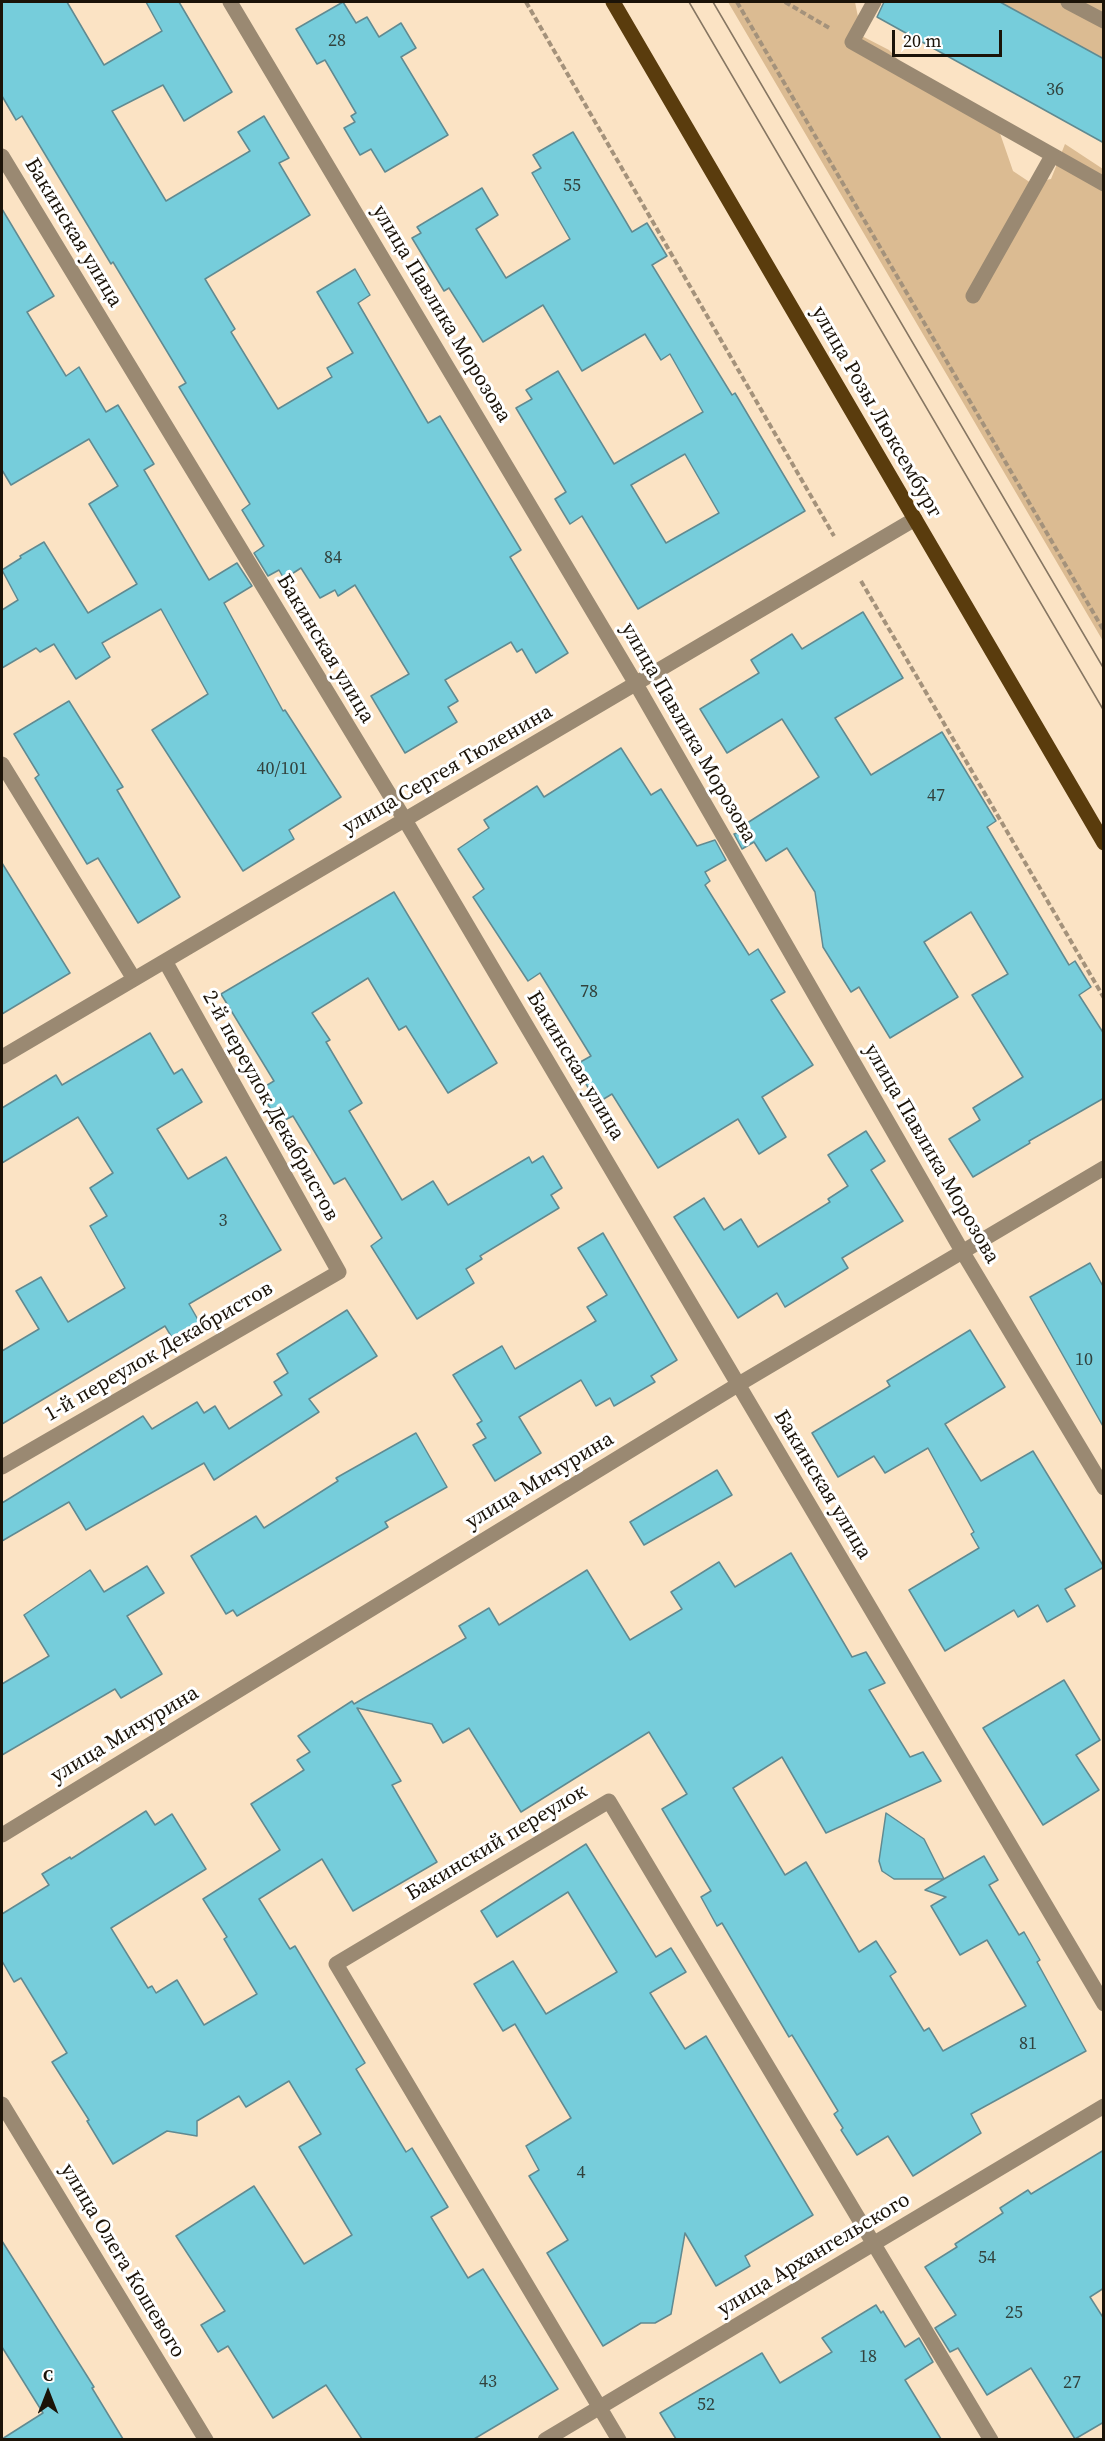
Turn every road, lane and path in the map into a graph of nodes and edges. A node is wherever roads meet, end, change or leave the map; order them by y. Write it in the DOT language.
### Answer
graph roads {
  1 [pos="230,2"];
  2 [pos="526,2"];
  3 [pos="613,2"];
  4 [pos="737,2"];
  5 [pos="785,2"];
  6 [pos="874,2"];
  7 [pos="1068,2"];
  8 [pos="1104,21"];
  9 [pos="852,42"];
  10 [pos="2,156"];
  11 [pos="1053,156"];
  12 [pos="1104,184"];
  13 [pos="973,296"];
  14 [pos="915,519"];
  15 [pos="848,559"];
  16 [pos="1104,631"];
  17 [pos="636,684"];
  18 [pos="2,764"];
  19 [pos="405,820"];
  20 [pos="1104,843"];
  21 [pos="165,961"];
  22 [pos="134,979"];
  23 [pos="1104,998"];
  24 [pos="2,1057"];
  25 [pos="1104,1168"];
  26 [pos="962,1251"];
  27 [pos="339,1272"];
  28 [pos="738,1384"];
  29 [pos="2,1467"];
  30 [pos="1104,1488"];
  31 [pos="2,1835"];
  32 [pos="1104,2004"];
  33 [pos="2,2104"];
  34 [pos="1104,2106"];
  35 [pos="873,2244"];
  36 [pos="598,2407"];
  37 [pos="206,2439"];
  38 [pos="545,2439"];
  39 [pos="619,2439"];
  40 [pos="991,2439"];
  1 -- 17 [label="street, улица Павлика Морозова"];
  2 -- 15 [label="path"];
  3 -- 14 [label="main road, улица Розы Люксембург"];
  4 -- 16 [label="path"];
  5 -- 9 [label="path"];
  6 -- 9 [label="street"];
  7 -- 8 [label="street"];
  9 -- 11 [label="street"];
  10 -- 19 [label="street, Бакинская улица"];
  11 -- 12 [label="street"];
  11 -- 13 [label="street"];
  14 -- 15 [label="street, улица Сергея Тюленина"];
  14 -- 20 [label="main road, улица Розы Люксембург"];
  15 -- 17 [label="street, улица Сергея Тюленина"];
  15 -- 23 [label="path"];
  17 -- 19 [label="street, улица Сергея Тюленина"];
  17 -- 26 [label="street, улица Павлика Морозова"];
  18 -- 22 [label="street"];
  19 -- 21 [label="street, улица Сергея Тюленина"];
  19 -- 28 [label="street, Бакинская улица"];
  21 -- 22 [label="street, улица Сергея Тюленина"];
  21 -- 27 [label="street, 2-й переулок Декабристов"];
  22 -- 24 [label="street, улица Сергея Тюленина"];
  25 -- 26 [label="street, улица Мичурина"];
  26 -- 28 [label="street, улица Мичурина"];
  26 -- 30 [label="street, улица Павлика Морозова"];
  27 -- 29 [label="street, 1-й переулок Декабристов"];
  28 -- 31 [label="street, улица Мичурина"];
  28 -- 32 [label="street, Бакинская улица"];
  33 -- 37 [label="street, улица Олега Кошевого"];
  34 -- 35 [label="street, улица Архангельского"];
  35 -- 36 [label="street, улица Архангельского"];
  35 -- 36 [label="street, Бакинский переулок"];
  35 -- 40 [label="street, Бакинский переулок"];
  36 -- 38 [label="street, улица Архангельского"];
  36 -- 39 [label="street, Бакинский переулок"];
}
